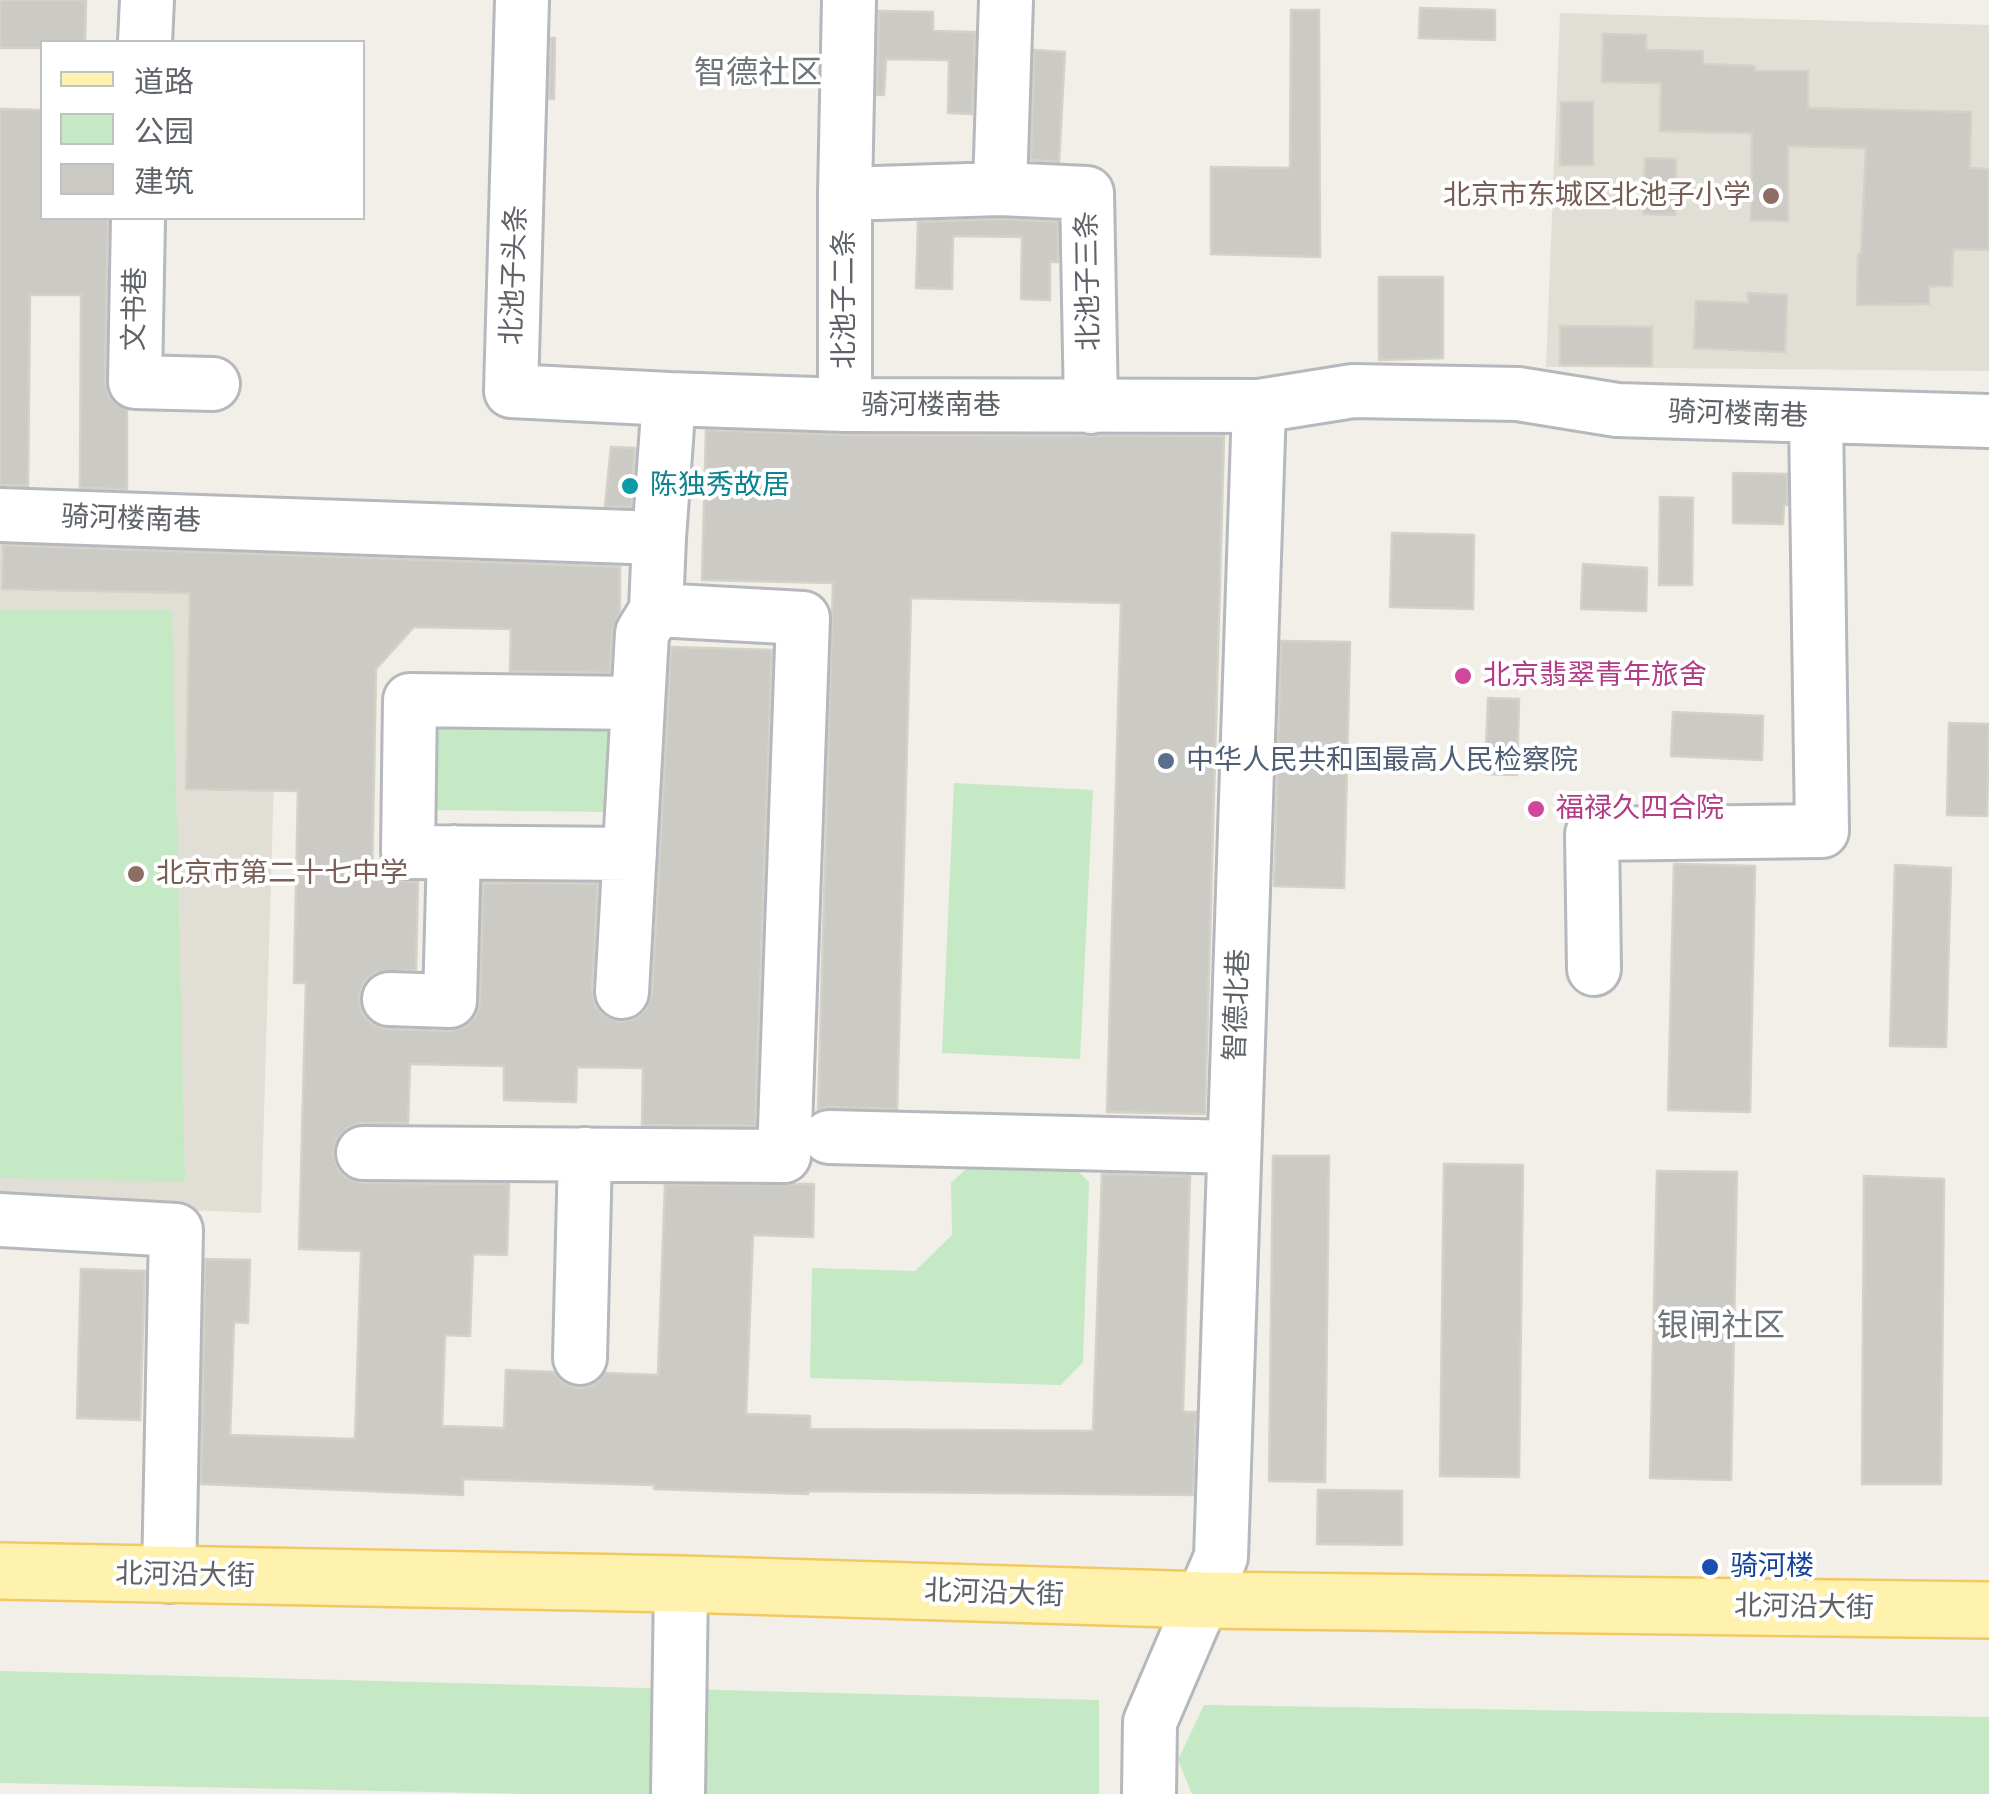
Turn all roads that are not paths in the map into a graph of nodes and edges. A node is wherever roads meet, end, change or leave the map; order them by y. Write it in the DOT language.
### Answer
graph roads {
  1 [pos="147,0"];
  2 [pos="522,0"];
  3 [pos="849,0"];
  4 [pos="1006,0"];
  5 [pos="145,40"];
  6 [pos="1000,190"];
  7 [pos="845,194"];
  8 [pos="138,220"];
  9 [pos="213,384"];
  10 [pos="669,399"];
  11 [pos="845,405"];
  12 [pos="1091,406"];
  13 [pos="1259,406"];
  14 [pos="1816,418"];
  15 [pos="1989,421"];
  16 [pos="0,515"];
  17 [pos="659,538"];
  18 [pos="656,610"];
  19 [pos="638,703"];
  20 [pos="454,852"];
  21 [pos="630,854"];
  22 [pos="1594,969"];
  23 [pos="622,992"];
  24 [pos="390,999"];
  25 [pos="806,1147"];
  26 [pos="1234,1148"];
  27 [pos="363,1153"];
  28 [pos="585,1154"];
  29 [pos="0,1220"];
  30 [pos="580,1358"];
  31 [pos="0,1571"];
  32 [pos="169,1576"];
  33 [pos="681,1584"];
  34 [pos="1204,1600"];
  35 [pos="1989,1610"];
  36 [pos="678,1794"];
  37 [pos="1149,1794"];
  1 -- 5 [label="street"];
  2 -- 10 [label="street, 北池子头条"];
  3 -- 7 [label="street, 北池子二条"];
  4 -- 6 [label="street"];
  6 -- 7 [label="street, 北池子二条"];
  6 -- 12 [label="street, 北池子三条"];
  7 -- 11 [label="street, 北池子二条"];
  8 -- 9 [label="street, 文书巷"];
  10 -- 11 [label="street, 骑河楼南巷"];
  10 -- 17 [label="street"];
  11 -- 12 [label="street, 骑河楼南巷"];
  12 -- 13 [label="street, 骑河楼南巷"];
  13 -- 14 [label="street, 骑河楼南巷"];
  13 -- 26 [label="street, 智德北巷"];
  14 -- 15 [label="street, 骑河楼南巷"];
  14 -- 22 [label="street"];
  16 -- 17 [label="street, 骑河楼南巷"];
  17 -- 18 [label="street"];
  18 -- 19 [label="street"];
  18 -- 25 [label="street"];
  19 -- 20 [label="street"];
  19 -- 21 [label="street"];
  20 -- 21 [label="street"];
  20 -- 24 [label="street"];
  21 -- 23 [label="street"];
  25 -- 26 [label="street"];
  25 -- 28 [label="street"];
  26 -- 34 [label="street, 智德北巷"];
  27 -- 28 [label="street"];
  28 -- 30 [label="street"];
  29 -- 32 [label="street"];
  31 -- 32 [label="main road, 北河沿大街"];
  32 -- 33 [label="main road, 北河沿大街"];
  33 -- 34 [label="main road, 北河沿大街"];
  33 -- 36 [label="street"];
  34 -- 35 [label="main road, 北河沿大街"];
  34 -- 37 [label="street, 智德北巷"];
}
